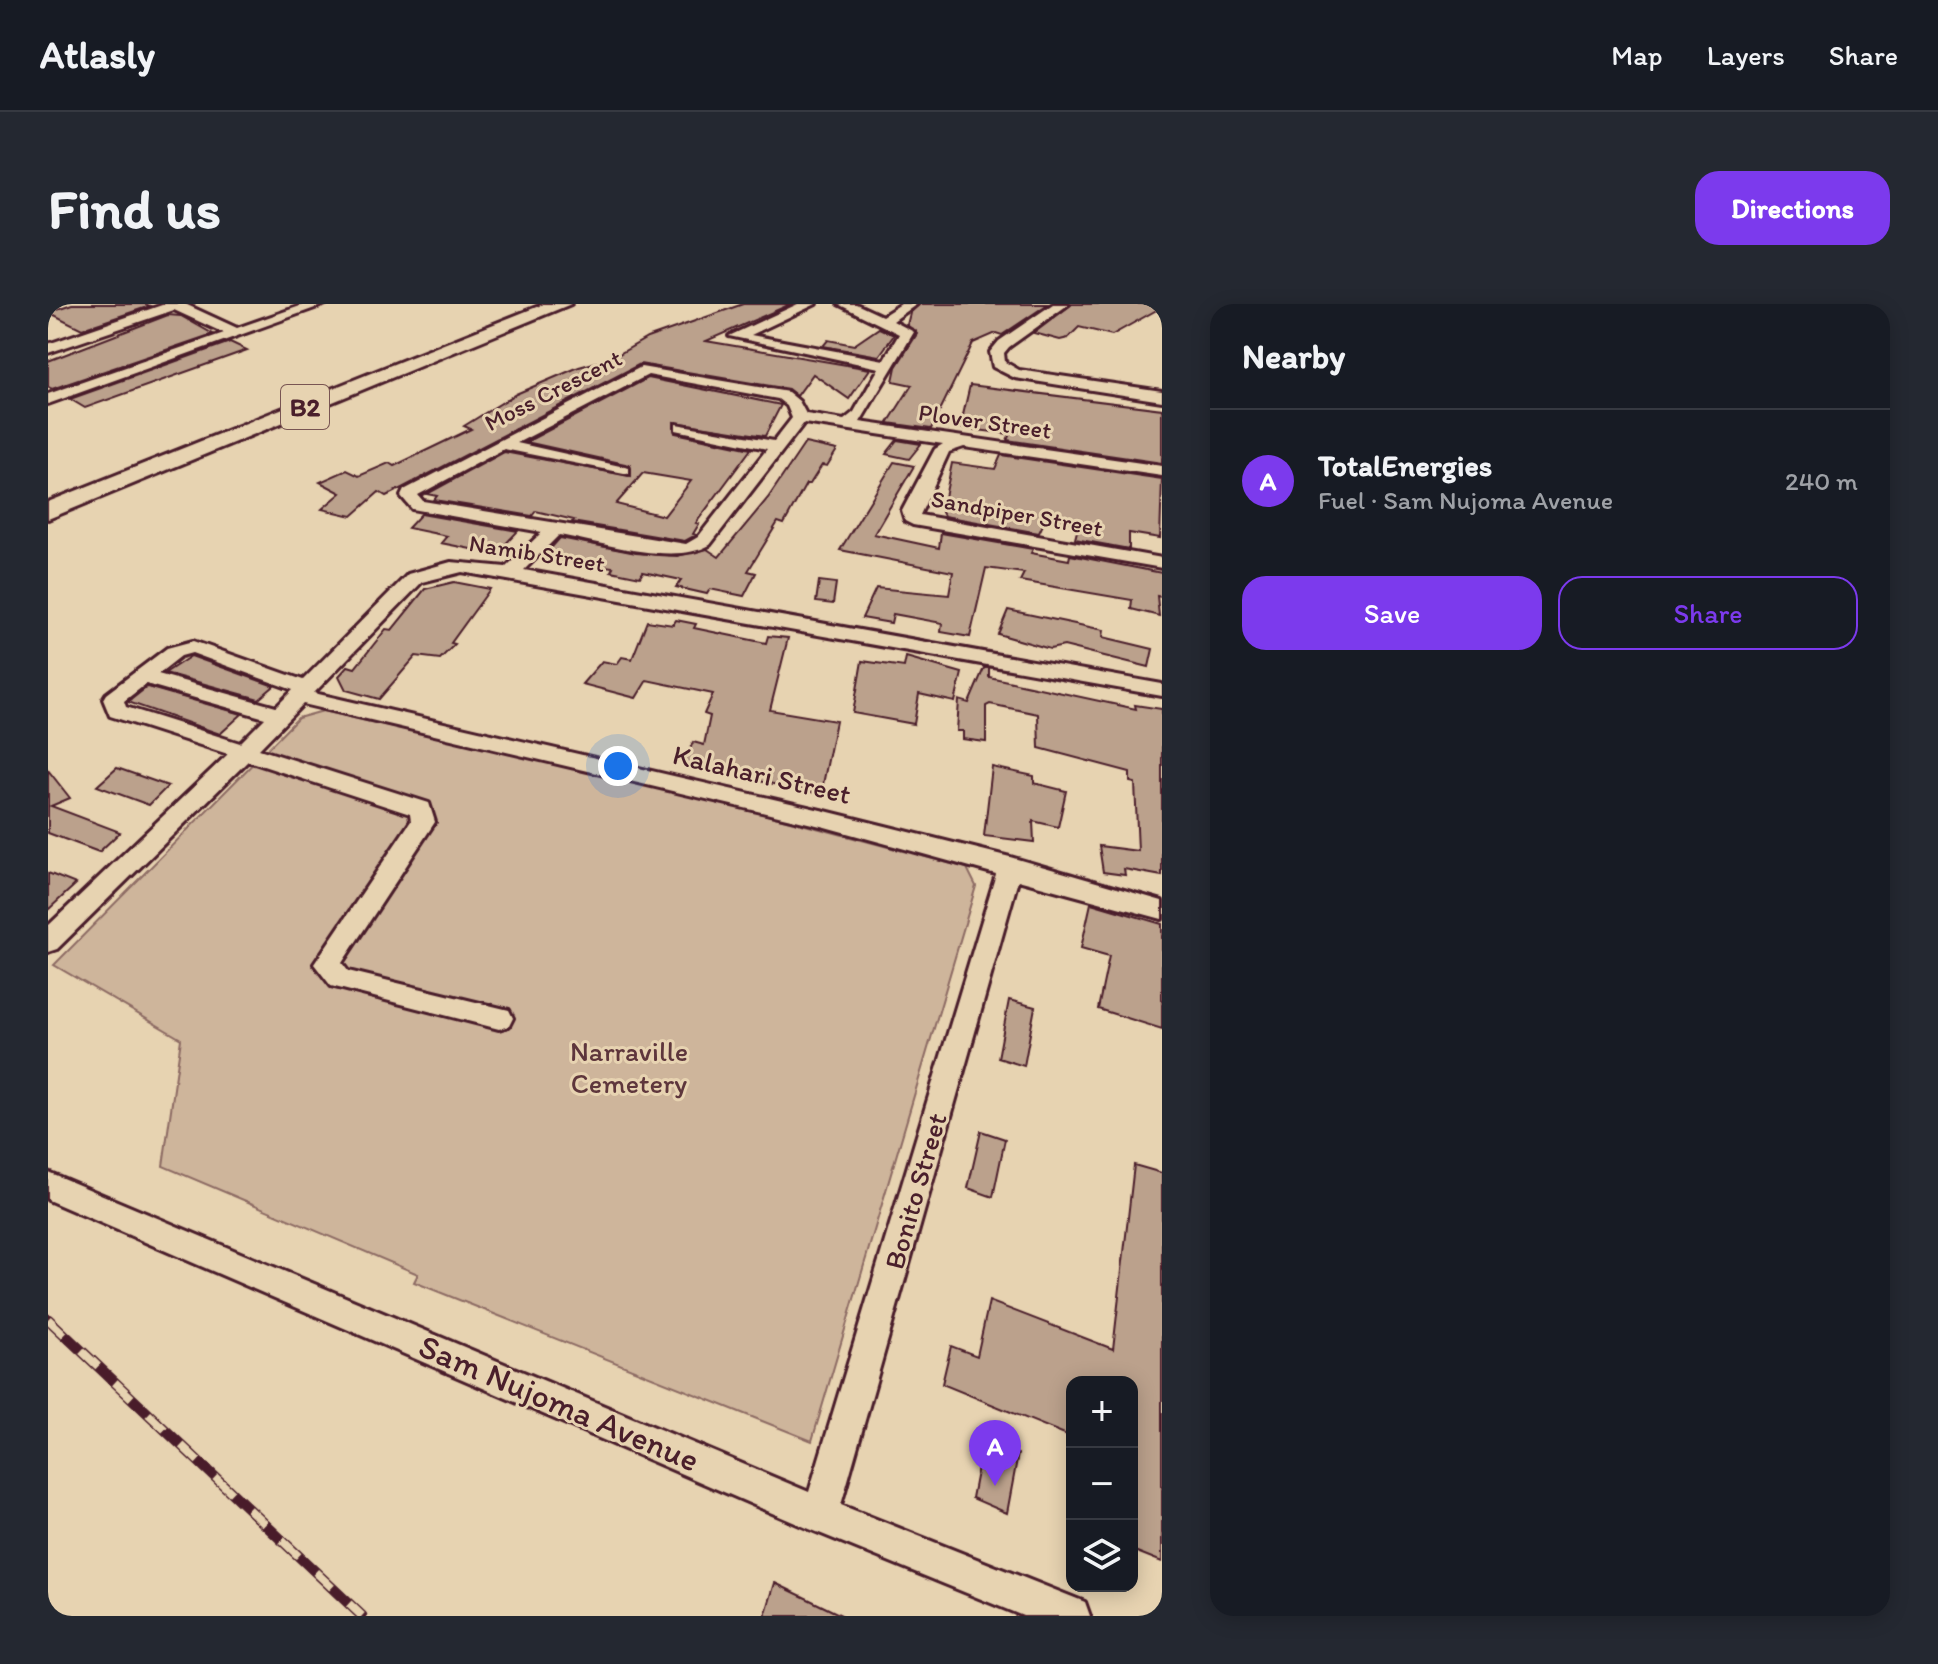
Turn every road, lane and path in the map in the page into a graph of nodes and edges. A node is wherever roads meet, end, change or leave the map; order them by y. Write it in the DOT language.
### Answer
graph roads {
  1 [pos="319,304"];
  2 [pos="551,304"];
  3 [pos="561,304"];
  4 [pos="809,304"];
  5 [pos="845,304"];
  6 [pos="910,304"];
  7 [pos="1062,304"];
  8 [pos="176,305"];
  9 [pos="885,320"];
  10 [pos="48,329"];
  11 [pos="236,333"];
  12 [pos="71,341"];
  13 [pos="48,349"];
  14 [pos="886,365"];
  15 [pos="1162,396"];
  16 [pos="48,399"];
  17 [pos="800,418"];
  18 [pos="847,425"];
  19 [pos="682,427"];
  20 [pos="962,442"];
  21 [pos="501,444"];
  22 [pos="776,446"];
  23 [pos="623,471"];
  24 [pos="1162,471"];
  25 [pos="48,508"];
  26 [pos="555,529"];
  27 [pos="1162,563"];
  28 [pos="510,573"];
  29 [pos="141,676"];
  30 [pos="1162,690"];
  31 [pos="302,692"];
  32 [pos="279,715"];
  33 [pos="244,752"];
  34 [pos="1010,866"];
  35 [pos="1162,910"];
  36 [pos="48,942"];
  37 [pos="499,1018"];
  38 [pos="48,1186"];
  39 [pos="820,1515"];
  40 [pos="1071,1616"];
  1 -- 11 [label="street"];
  2 -- 25 [label="highway, B2"];
  3 -- 25 [label="highway, B2"];
  4 -- 14 [label="street"];
  5 -- 9 [label="street"];
  6 -- 9 [label="street"];
  7 -- 15 [label="street"];
  8 -- 11 [label="street"];
  8 -- 12 [label="street"];
  9 -- 14 [label="street"];
  10 -- 12 [label="street"];
  11 -- 16 [label="street"];
  12 -- 13 [label="street"];
  14 -- 18 [label="street"];
  17 -- 18 [label="street, Plover Street"];
  17 -- 21 [label="street, Moss Crescent"];
  17 -- 22 [label="street, Moss Crescent"];
  18 -- 20 [label="street, Plover Street"];
  19 -- 22 [label="street"];
  20 -- 24 [label="street, Plover Street"];
  20 -- 27 [label="street, Sandpiper Street"];
  21 -- 23 [label="street"];
  21 -- 26 [label="street, Moss Crescent"];
  22 -- 26 [label="street, Moss Crescent"];
  26 -- 28 [label="street"];
  28 -- 30 [label="street, Namib Street"];
  28 -- 31 [label="street, Namib Street"];
  29 -- 31 [label="street, Kalahari Street"];
  29 -- 32 [label="street"];
  29 -- 33 [label="street, Kalahari Street"];
  31 -- 32 [label="street, Namib Street"];
  31 -- 34 [label="street, Kalahari Street"];
  32 -- 33 [label="street, Namib Street"];
  33 -- 36 [label="street, Namib Street"];
  33 -- 37 [label="street"];
  34 -- 35 [label="street, Kalahari Street"];
  34 -- 39 [label="street, Bonito Street"];
  38 -- 39 [label="street, Sam Nujoma Avenue"];
  39 -- 40 [label="street, Sam Nujoma Avenue"];
}
